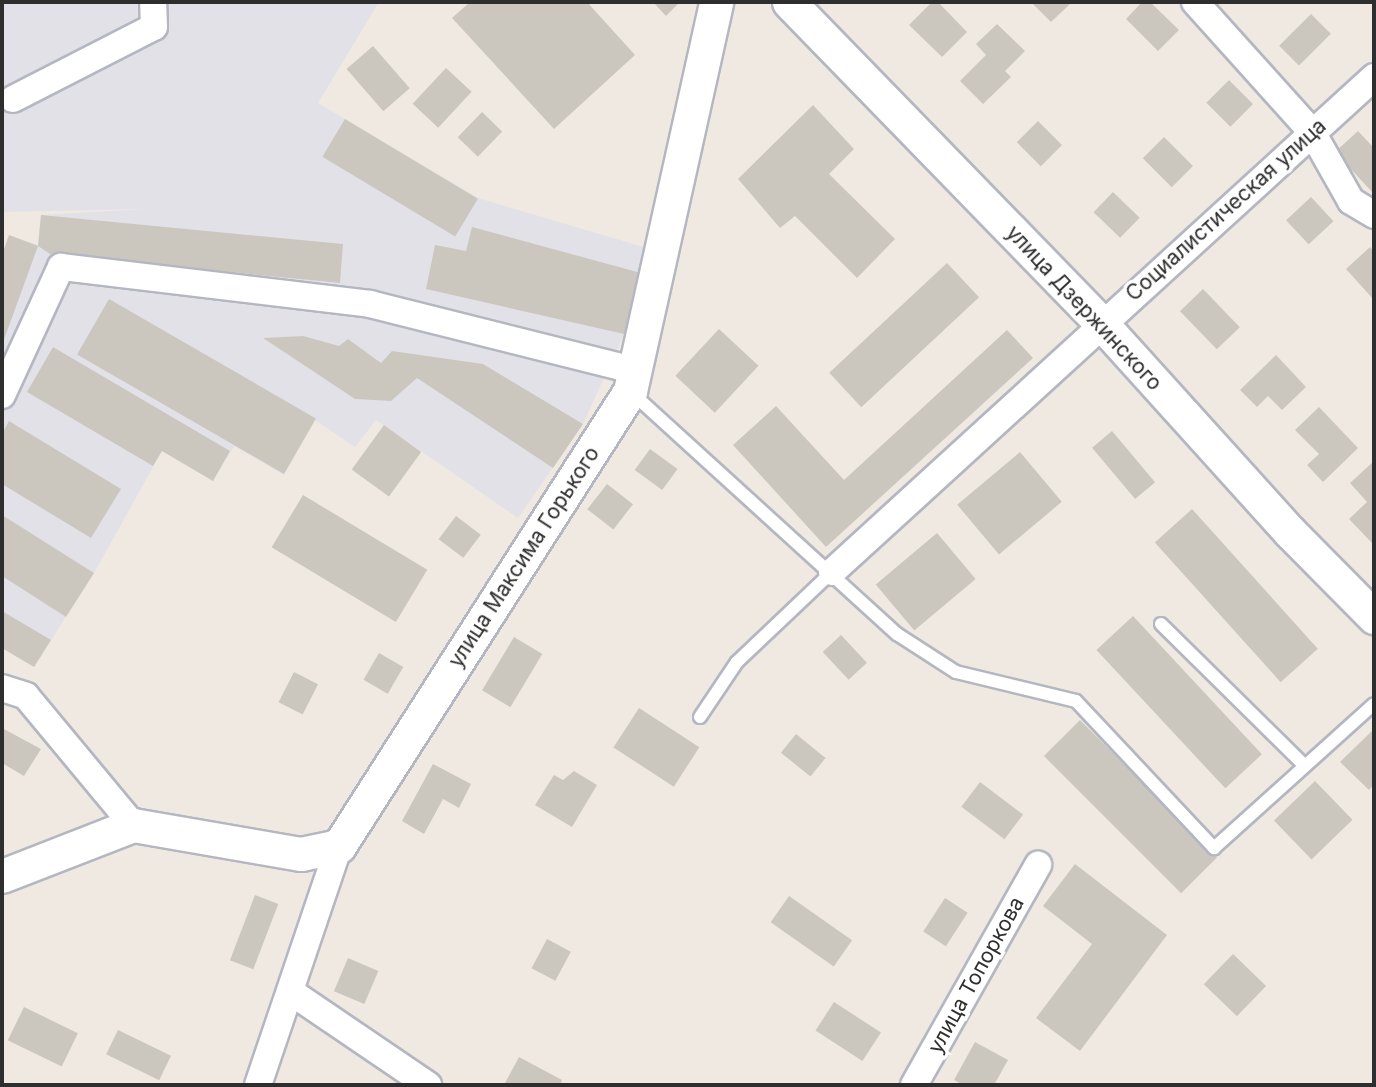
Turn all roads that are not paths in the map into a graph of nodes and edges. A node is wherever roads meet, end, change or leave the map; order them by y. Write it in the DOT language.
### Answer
graph roads {
  1 [pos="153,2"];
  2 [pos="716,2"];
  3 [pos="789,2"];
  4 [pos="1195,2"];
  5 [pos="1374,77"];
  6 [pos="13,99"];
  7 [pos="1312,132"];
  8 [pos="1374,215"];
  9 [pos="1101,324"];
  10 [pos="633,381"];
  11 [pos="2,395"];
  12 [pos="832,572"];
  13 [pos="1374,617"];
  14 [pos="1161,624"];
  15 [pos="2,688"];
  16 [pos="1374,704"];
  17 [pos="700,717"];
  18 [pos="1304,765"];
  19 [pos="133,825"];
  20 [pos="339,846"];
  21 [pos="1038,865"];
  22 [pos="2,876"];
  23 [pos="291,992"];
  24 [pos="258,1085"];
  25 [pos="428,1085"];
  26 [pos="914,1085"];
  1 -- 6 [label="street"];
  2 -- 10 [label="street, улица Максима Горького"];
  3 -- 9 [label="street, улица Дзержинского"];
  4 -- 7 [label="street"];
  5 -- 7 [label="street, Социалистическая улица"];
  7 -- 8 [label="street"];
  7 -- 9 [label="street, Социалистическая улица"];
  9 -- 12 [label="street, Социалистическая улица"];
  9 -- 13 [label="street, улица Дзержинского"];
  10 -- 11 [label="street"];
  10 -- 12 [label="lane"];
  10 -- 20 [label="street, улица Максима Горького"];
  12 -- 17 [label="lane"];
  12 -- 18 [label="lane"];
  14 -- 18 [label="lane"];
  15 -- 19 [label="street"];
  16 -- 18 [label="lane"];
  19 -- 20 [label="street"];
  19 -- 22 [label="street"];
  20 -- 23 [label="street, улица Максима Горького"];
  21 -- 26 [label="street, улица Топоркова"];
  23 -- 24 [label="street, улица Максима Горького"];
  23 -- 25 [label="street"];
}
